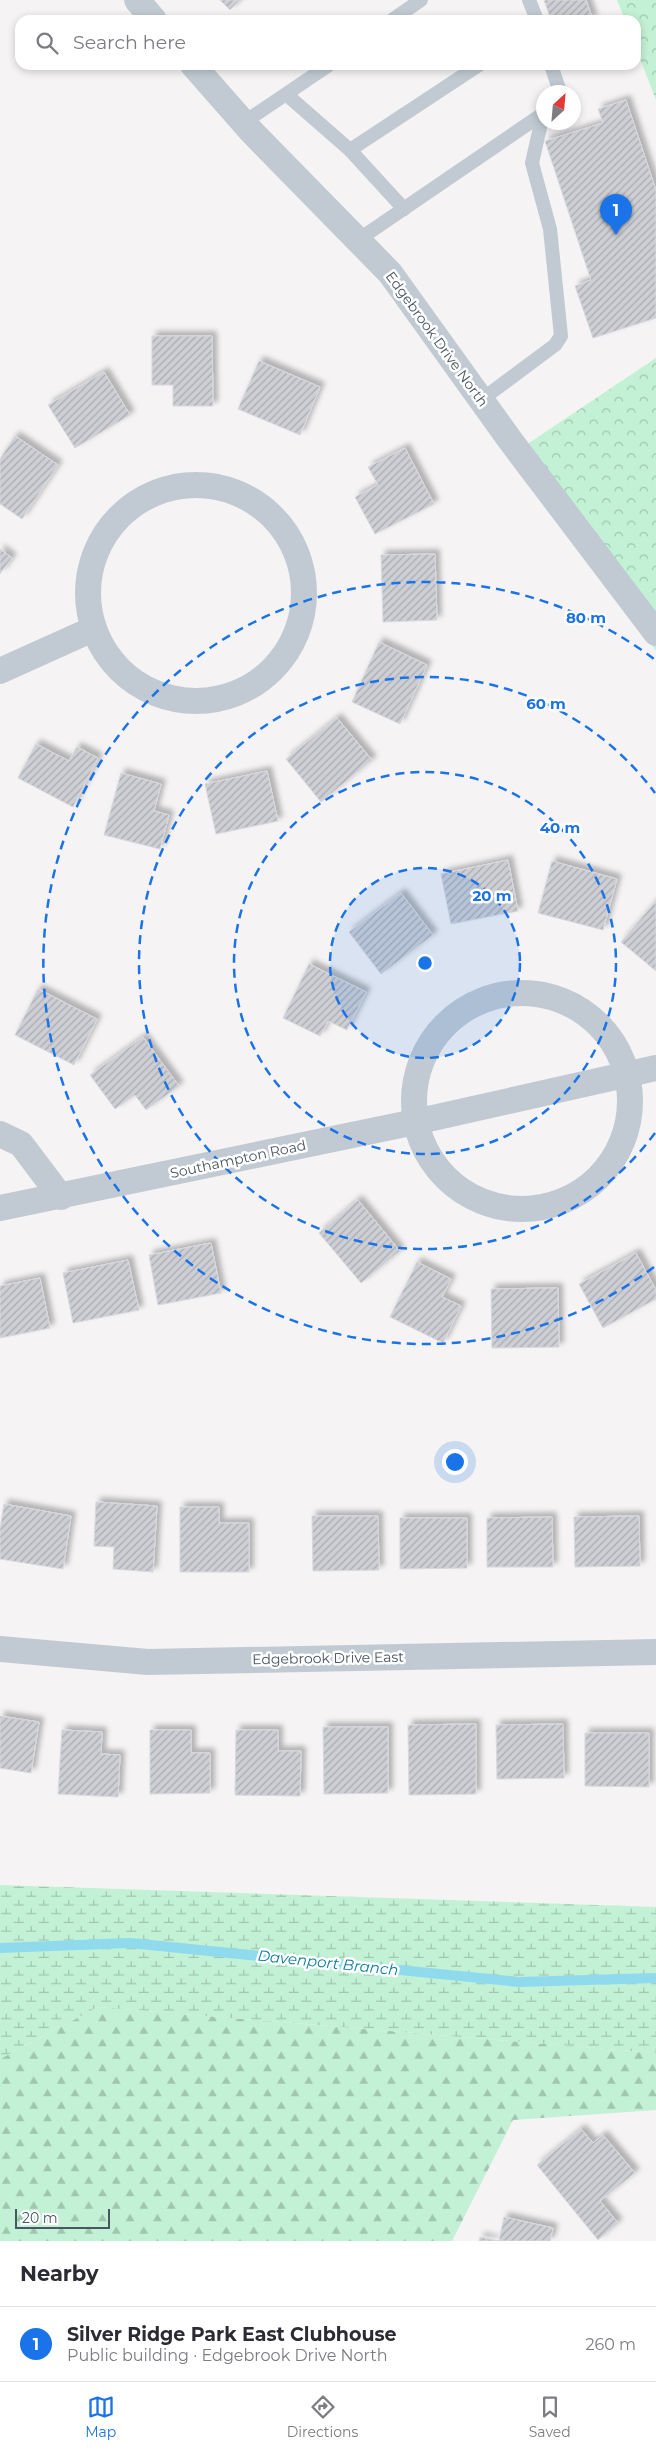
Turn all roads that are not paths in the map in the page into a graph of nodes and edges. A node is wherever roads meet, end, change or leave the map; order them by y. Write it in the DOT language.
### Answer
graph roads {
  1 [pos="137,0"];
  2 [pos="421,0"];
  3 [pos="529,0"];
  4 [pos="150,15"];
  5 [pos="399,15"];
  6 [pos="535,15"];
  7 [pos="197,70"];
  8 [pos="322,70"];
  9 [pos="471,70"];
  10 [pos="553,70"];
  11 [pos="558,85"];
  12 [pos="287,95"];
  13 [pos="536,119"];
  14 [pos="243,123"];
  15 [pos="539,130"];
  16 [pos="350,150"];
  17 [pos="404,209"];
  18 [pos="358,240"];
  19 [pos="481,400"];
  20 [pos="93,629"];
  21 [pos="656,633"];
  22 [pos="0,671"];
  23 [pos="656,1068"];
  24 [pos="628,1076"];
  25 [pos="415,1122"];
  26 [pos="0,1134"];
  27 [pos="61,1197"];
  28 [pos="0,1208"];
  29 [pos="0,1649"];
  30 [pos="656,1652"];
  1 -- 4 [label="street"];
  2 -- 5 [label="lane"];
  3 -- 6 [label="lane"];
  7 -- 14 [label="street, Edgebrook Drive North"];
  8 -- 12 [label="lane"];
  9 -- 16 [label="lane"];
  10 -- 11 [label="lane"];
  12 -- 14 [label="lane"];
  12 -- 16 [label="lane"];
  13 -- 17 [label="lane"];
  14 -- 18 [label="street, Edgebrook Drive North"];
  15 -- 19 [label="lane"];
  16 -- 17 [label="lane"];
  17 -- 18 [label="lane"];
  18 -- 19 [label="street, Edgebrook Drive North"];
  19 -- 21 [label="street, Edgebrook Drive North"];
  20 -- 20 [label="street"];
  20 -- 22 [label="street"];
  23 -- 24 [label="street, Southampton Road"];
  24 -- 25 [label="street, Southampton Road"];
  24 -- 25 [label="street"];
  24 -- 25 [label="street"];
  25 -- 27 [label="street, Southampton Road"];
  26 -- 27 [label="street"];
  27 -- 28 [label="street, Southampton Road"];
  29 -- 30 [label="street, Edgebrook Drive East"];
}
